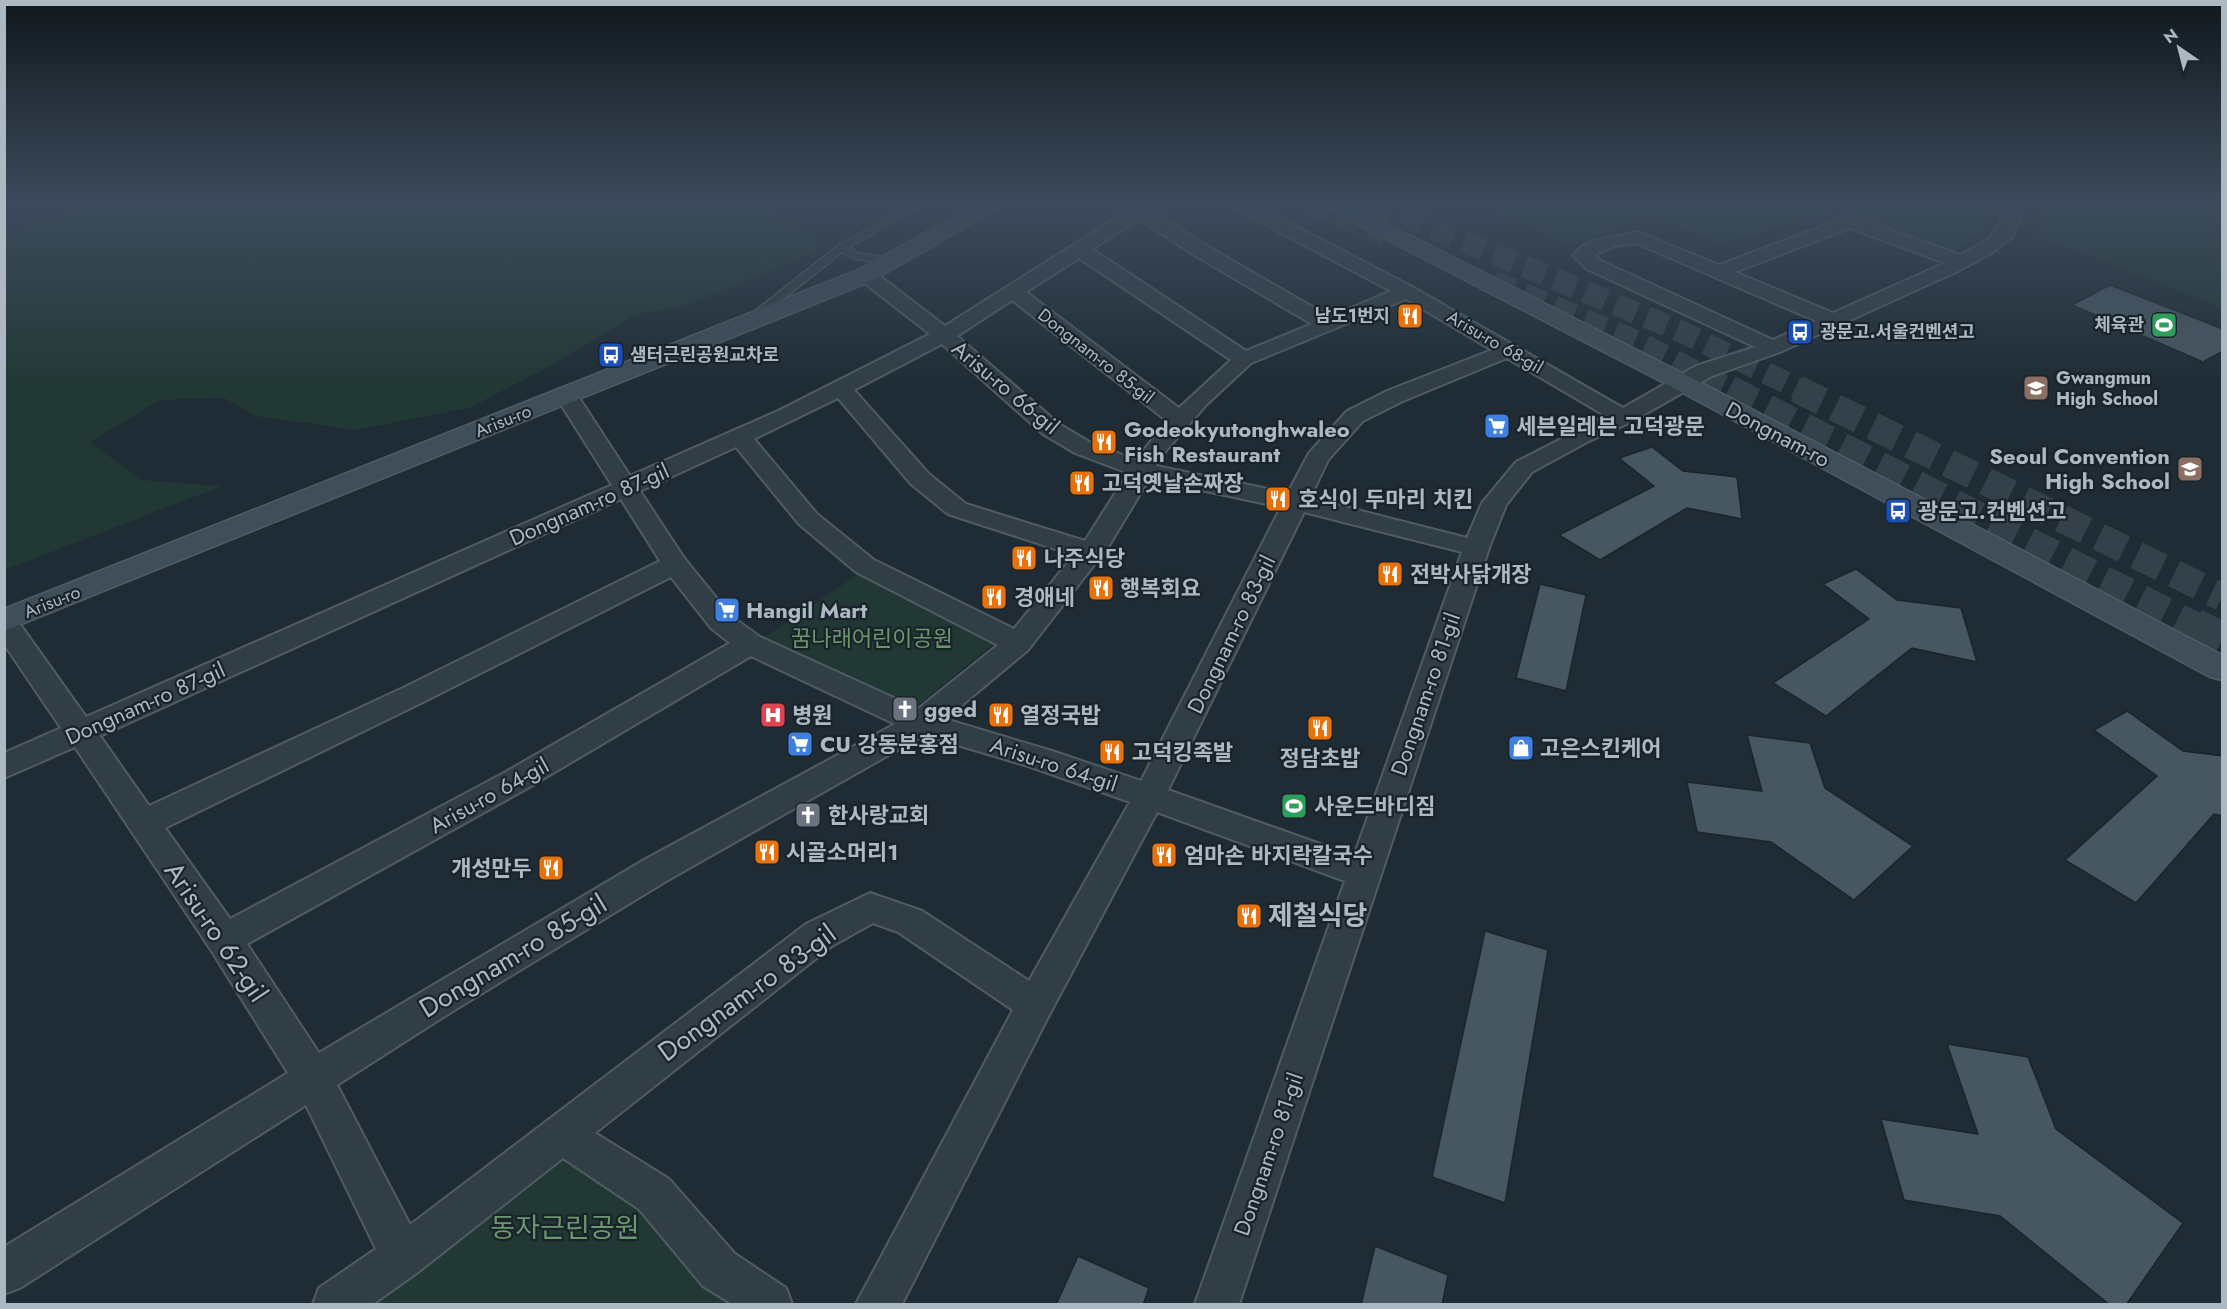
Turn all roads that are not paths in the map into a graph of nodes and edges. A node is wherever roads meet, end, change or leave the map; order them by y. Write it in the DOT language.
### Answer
graph roads {
  1 [pos="822,264"];
  2 [pos="884,264"];
  3 [pos="1057,264"];
  4 [pos="1101,264"];
  5 [pos="1224,264"];
  6 [pos="1354,264"];
  7 [pos="1450,264"];
  8 [pos="1593,264"];
  9 [pos="1703,264"];
  10 [pos="1738,264"];
  11 [pos="1957,264"];
  12 [pos="1719,271"];
  13 [pos="866,274"];
  14 [pos="1013,291"];
  15 [pos="1407,292"];
  16 [pos="1834,321"];
  17 [pos="747,322"];
  18 [pos="1326,323"];
  19 [pos="944,335"];
  20 [pos="1773,348"];
  21 [pos="1509,350"];
  22 [pos="1244,359"];
  23 [pos="1681,382"];
  24 [pos="841,388"];
  25 [pos="566,395"];
  26 [pos="1623,417"];
  27 [pos="1180,420"];
  28 [pos="740,437"];
  29 [pos="1142,470"];
  30 [pos="627,488"];
  31 [pos="1295,502"];
  32 [pos="1476,548"];
  33 [pos="1090,551"];
  34 [pos="675,564"];
  35 [pos="4,622"];
  36 [pos="1018,643"];
  37 [pos="750,644"];
  38 [pos="2223,669"];
  39 [pos="921,723"];
  40 [pos="80,732"];
  41 [pos="4,766"];
  42 [pos="1149,796"];
  43 [pos="142,824"];
  44 [pos="1363,873"];
  45 [pos="224,939"];
  46 [pos="1035,1005"];
  47 [pos="312,1078"];
  48 [pos="561,1134"];
  49 [pos="403,1257"];
  50 [pos="6,1267"];
  51 [pos="335,1305"];
  52 [pos="770,1305"];
  53 [pos="878,1305"];
  54 [pos="1217,1305"];
  1 -- 17 [label="lane"];
  2 -- 13 [label="main road, Arisu-ro"];
  3 -- 14 [label="street, Dongnam-ro 87-gil"];
  4 -- 22 [label="street"];
  5 -- 18 [label="street"];
  6 -- 15 [label="street, Arisu-ro 68-gil"];
  7 -- 23 [label="main road, Dongnam-ro"];
  8 -- 20 [label="street"];
  9 -- 12 [label="street"];
  10 -- 12 [label="street"];
  11 -- 16 [label="street, Dongnam-ro 81-gil"];
  12 -- 16 [label="street"];
  13 -- 17 [label="main road, Arisu-ro"];
  13 -- 19 [label="street, Arisu-ro 66-gil"];
  14 -- 19 [label="street, Dongnam-ro 87-gil"];
  14 -- 27 [label="street, Dongnam-ro 85-gil"];
  15 -- 18 [label="street, Dongnam-ro 85-gil"];
  15 -- 21 [label="street, Arisu-ro 68-gil"];
  16 -- 20 [label="street, Dongnam-ro 81-gil"];
  17 -- 25 [label="main road, Arisu-ro"];
  18 -- 22 [label="street, Dongnam-ro 85-gil"];
  19 -- 24 [label="street, Dongnam-ro 87-gil"];
  19 -- 29 [label="street, Arisu-ro 66-gil"];
  20 -- 23 [label="street, Dongnam-ro 81-gil"];
  21 -- 26 [label="street, Arisu-ro 68-gil"];
  21 -- 31 [label="street, Dongnam-ro 83-gil"];
  22 -- 27 [label="street, Dongnam-ro 85-gil"];
  23 -- 26 [label="street, Dongnam-ro 81-gil"];
  23 -- 38 [label="main road, Dongnam-ro"];
  24 -- 28 [label="street, Dongnam-ro 87-gil"];
  24 -- 33 [label="street"];
  25 -- 30 [label="street, Arisu-ro 64-gil"];
  25 -- 35 [label="main road, Arisu-ro"];
  26 -- 32 [label="street, Dongnam-ro 81-gil"];
  27 -- 29 [label="street, Dongnam-ro 85-gil"];
  28 -- 30 [label="street, Dongnam-ro 87-gil"];
  28 -- 36 [label="street"];
  29 -- 31 [label="street, Arisu-ro 66-gil"];
  29 -- 33 [label="street, Dongnam-ro 85-gil"];
  30 -- 34 [label="street, Arisu-ro 64-gil"];
  30 -- 40 [label="street, Dongnam-ro 87-gil"];
  31 -- 32 [label="street, Arisu-ro 66-gil"];
  31 -- 42 [label="street, Dongnam-ro 83-gil"];
  32 -- 44 [label="street, Dongnam-ro 81-gil"];
  33 -- 36 [label="street, Dongnam-ro 85-gil"];
  34 -- 37 [label="street, Arisu-ro 64-gil"];
  34 -- 43 [label="street"];
  35 -- 40 [label="street, Arisu-ro 62-gil"];
  36 -- 39 [label="street, Dongnam-ro 85-gil"];
  37 -- 39 [label="street, Arisu-ro 64-gil"];
  37 -- 45 [label="street, Arisu-ro 64-gil"];
  39 -- 42 [label="street, Arisu-ro 64-gil"];
  39 -- 47 [label="street, Dongnam-ro 85-gil"];
  40 -- 41 [label="street, Dongnam-ro 87-gil"];
  40 -- 43 [label="street, Arisu-ro 62-gil"];
  42 -- 44 [label="street, Arisu-ro 64-gil"];
  42 -- 46 [label="street, Dongnam-ro 83-gil"];
  43 -- 45 [label="street, Arisu-ro 62-gil"];
  44 -- 54 [label="street, Dongnam-ro 81-gil"];
  45 -- 47 [label="street, Arisu-ro 62-gil"];
  46 -- 48 [label="street, Dongnam-ro 83-gil"];
  46 -- 53 [label="street, Dongnam-ro 83-gil"];
  47 -- 49 [label="street, Arisu-ro 62-gil"];
  47 -- 50 [label="street, Dongnam-ro 85-gil"];
  48 -- 49 [label="street, Dongnam-ro 83-gil"];
  48 -- 52 [label="street"];
  49 -- 51 [label="street, Dongnam-ro 83-gil"];
}
